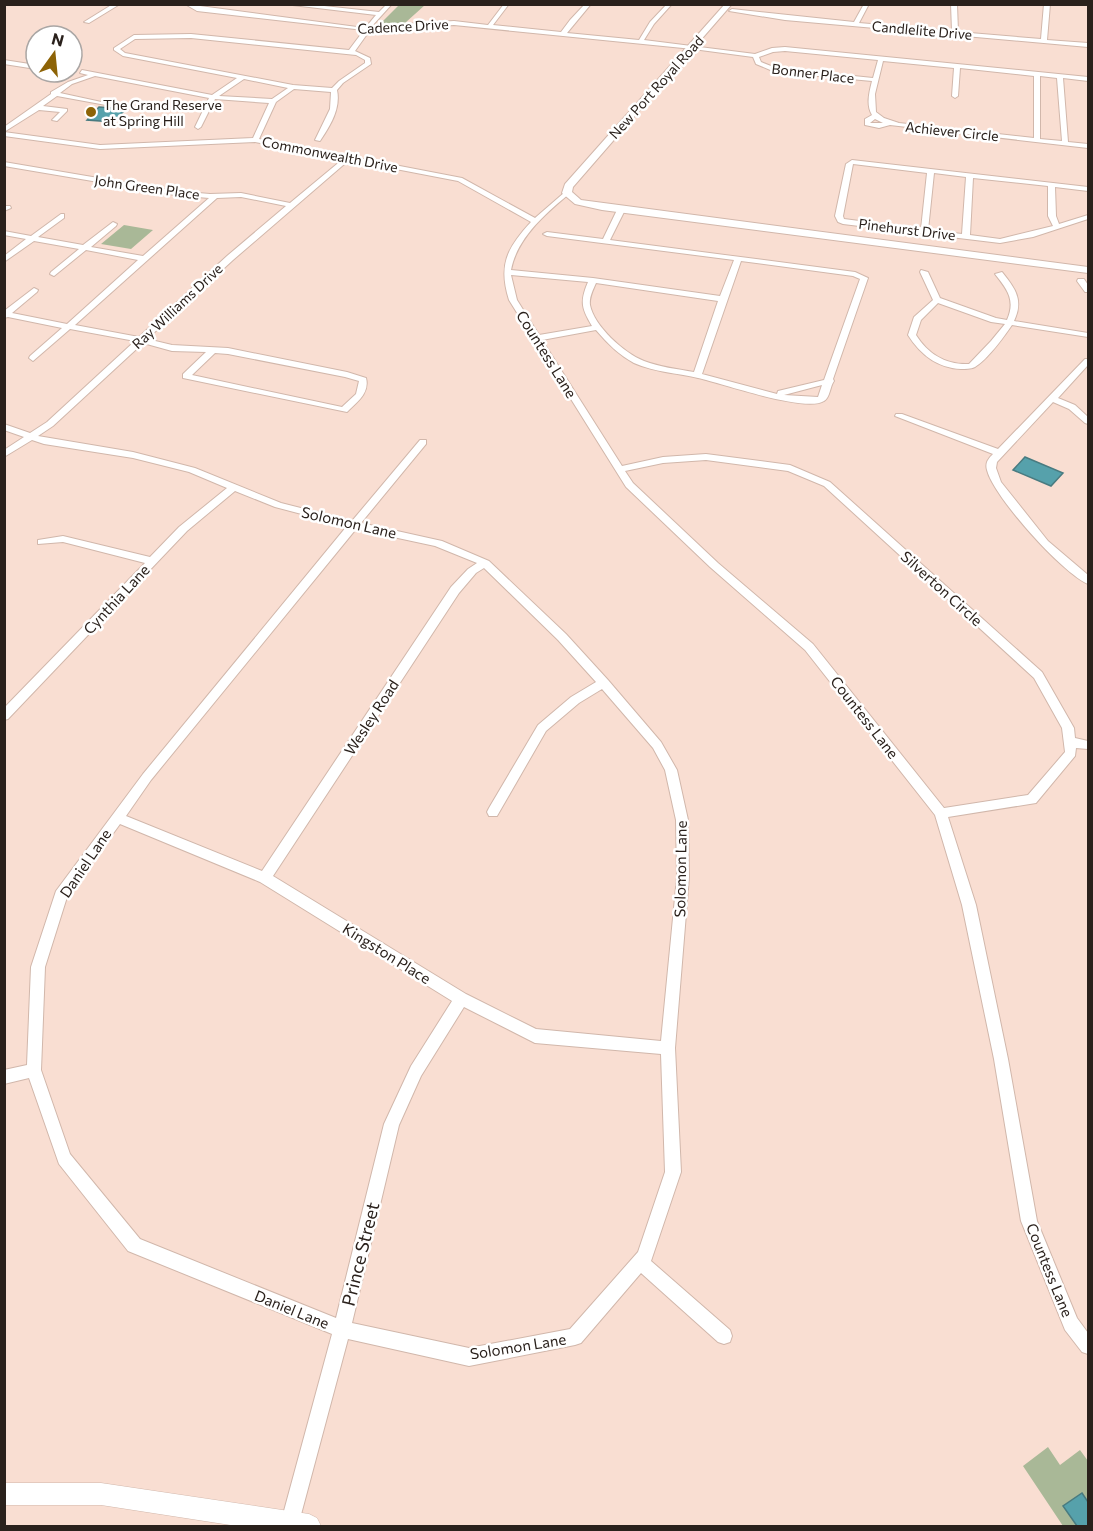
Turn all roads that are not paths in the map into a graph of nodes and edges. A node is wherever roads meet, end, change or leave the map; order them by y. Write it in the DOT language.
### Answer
graph roads {
  1 [pos="118,4"];
  2 [pos="187,4"];
  3 [pos="225,4"];
  4 [pos="286,4"];
  5 [pos="390,4"];
  6 [pos="507,4"];
  7 [pos="589,4"];
  8 [pos="670,4"];
  9 [pos="867,4"];
  10 [pos="954,4"];
  11 [pos="1047,4"];
  12 [pos="729,8"];
  13 [pos="776,10"];
  14 [pos="217,11"];
  15 [pos="381,14"];
  16 [pos="771,16"];
  17 [pos="87,22"];
  18 [pos="856,24"];
  19 [pos="489,27"];
  20 [pos="368,29"];
  21 [pos="955,33"];
  22 [pos="563,34"];
  23 [pos="1044,41"];
  24 [pos="640,42"];
  25 [pos="1085,45"];
  26 [pos="693,47"];
  27 [pos="351,52"];
  28 [pos="756,56"];
  29 [pos="881,59"];
  30 [pos="4,62"];
  31 [pos="24,65"];
  32 [pos="957,66"];
  33 [pos="84,72"];
  34 [pos="1037,74"];
  35 [pos="96,75"];
  36 [pos="1060,76"];
  37 [pos="243,77"];
  38 [pos="1089,79"];
  39 [pos="875,80"];
  40 [pos="293,87"];
  41 [pos="334,90"];
  42 [pos="240,91"];
  43 [pos="249,91"];
  44 [pos="53,93"];
  45 [pos="955,96"];
  46 [pos="213,97"];
  47 [pos="228,98"];
  48 [pos="264,100"];
  49 [pos="273,101"];
  50 [pos="72,104"];
  51 [pos="104,104"];
  52 [pos="38,108"];
  53 [pos="66,110"];
  54 [pos="876,116"];
  55 [pos="55,120"];
  56 [pos="890,123"];
  57 [pos="198,128"];
  58 [pos="4,132"];
  59 [pos="255,140"];
  60 [pos="318,140"];
  61 [pos="1038,140"];
  62 [pos="1065,143"];
  63 [pos="1089,146"];
  64 [pos="320,150"];
  65 [pos="350,156"];
  66 [pos="372,161"];
  67 [pos="4,164"];
  68 [pos="332,170"];
  69 [pos="931,171"];
  70 [pos="970,175"];
  71 [pos="1051,185"];
  72 [pos="1089,189"];
  73 [pos="567,193"];
  74 [pos="216,196"];
  75 [pos="290,205"];
  76 [pos="621,210"];
  77 [pos="61,216"];
  78 [pos="1089,217"];
  79 [pos="536,221"];
  80 [pos="113,224"];
  81 [pos="1057,227"];
  82 [pos="924,231"];
  83 [pos="4,233"];
  84 [pos="938,233"];
  85 [pos="548,234"];
  86 [pos="949,235"];
  87 [pos="966,237"];
  88 [pos="32,238"];
  89 [pos="606,241"];
  90 [pos="86,248"];
  91 [pos="941,250"];
  92 [pos="738,258"];
  93 [pos="145,259"];
  94 [pos="4,260"];
  95 [pos="1089,270"];
  96 [pos="507,272"];
  97 [pos="924,272"];
  98 [pos="54,274"];
  99 [pos="999,274"];
  100 [pos="593,280"];
  101 [pos="1080,281"];
  102 [pos="34,290"];
  103 [pos="1089,290"];
  104 [pos="723,299"];
  105 [pos="937,300"];
  106 [pos="5,315"];
  107 [pos="1009,322"];
  108 [pos="68,326"];
  109 [pos="598,327"];
  110 [pos="1089,335"];
  111 [pos="537,338"];
  112 [pos="140,340"];
  113 [pos="213,350"];
  114 [pos="33,358"];
  115 [pos="1089,361"];
  116 [pos="697,375"];
  117 [pos="830,381"];
  118 [pos="774,395"];
  119 [pos="1051,398"];
  120 [pos="1084,410"];
  121 [pos="899,416"];
  122 [pos="1089,421"];
  123 [pos="4,427"];
  124 [pos="33,437"];
  125 [pos="423,442"];
  126 [pos="999,453"];
  127 [pos="4,454"];
  128 [pos="620,469"];
  129 [pos="233,488"];
  130 [pos="354,525"];
  131 [pos="42,542"];
  132 [pos="152,561"];
  133 [pos="485,563"];
  134 [pos="1089,580"];
  135 [pos="604,683"];
  136 [pos="4,716"];
  137 [pos="1069,741"];
  138 [pos="1089,745"];
  139 [pos="493,812"];
  140 [pos="941,813"];
  141 [pos="116,817"];
  142 [pos="265,878"];
  143 [pos="461,999"];
  144 [pos="668,1048"];
  145 [pos="34,1070"];
  146 [pos="4,1077"];
  147 [pos="639,1262"];
  148 [pos="342,1329"];
  149 [pos="724,1336"];
  150 [pos="1089,1346"];
  151 [pos="4,1494"];
  152 [pos="300,1524"];
  1 -- 17 [label="street"];
  2 -- 14 [label="street, Cadence Drive"];
  3 -- 14 [label="street"];
  4 -- 15 [label="street"];
  5 -- 15 [label="street"];
  6 -- 19 [label="street"];
  7 -- 22 [label="street"];
  8 -- 24 [label="street"];
  9 -- 18 [label="street"];
  10 -- 21 [label="street"];
  11 -- 23 [label="street"];
  12 -- 16 [label="street, Candlelite Drive"];
  12 -- 26 [label="main road, New Port Royal Road"];
  13 -- 16 [label="street"];
  14 -- 20 [label="street, Cadence Drive"];
  15 -- 20 [label="street"];
  16 -- 18 [label="street, Candlelite Drive"];
  18 -- 21 [label="street, Candlelite Drive"];
  19 -- 20 [label="street, Cadence Drive"];
  19 -- 22 [label="street, Cadence Drive"];
  20 -- 27 [label="street"];
  21 -- 23 [label="street, Candlelite Drive"];
  22 -- 24 [label="street, Cadence Drive"];
  23 -- 25 [label="street, Candlelite Drive"];
  24 -- 26 [label="street, Cadence Drive"];
  26 -- 28 [label="street"];
  26 -- 73 [label="main road, New Port Royal Road"];
  27 -- 37 [label="street"];
  27 -- 41 [label="street"];
  28 -- 29 [label="street"];
  28 -- 39 [label="street, Bonner Place"];
  29 -- 32 [label="street"];
  29 -- 39 [label="street"];
  30 -- 31 [label="street"];
  32 -- 34 [label="street"];
  32 -- 45 [label="street"];
  33 -- 35 [label="street"];
  34 -- 36 [label="street"];
  34 -- 61 [label="street"];
  35 -- 44 [label="street"];
  35 -- 46 [label="street"];
  36 -- 38 [label="street"];
  36 -- 62 [label="street"];
  37 -- 40 [label="street"];
  37 -- 46 [label="street"];
  39 -- 54 [label="street"];
  40 -- 41 [label="street"];
  40 -- 49 [label="street"];
  41 -- 60 [label="street"];
  42 -- 47 [label="street"];
  43 -- 48 [label="street"];
  44 -- 51 [label="street"];
  44 -- 52 [label="street"];
  46 -- 47 [label="street"];
  46 -- 57 [label="street"];
  47 -- 48 [label="street"];
  48 -- 49 [label="street"];
  49 -- 59 [label="street"];
  50 -- 53 [label="street"];
  52 -- 53 [label="street"];
  52 -- 58 [label="street"];
  53 -- 55 [label="street"];
  54 -- 56 [label="street, Achiever Circle"];
  54 -- 56 [label="street"];
  56 -- 61 [label="street, Achiever Circle"];
  58 -- 59 [label="street, Commonwealth Drive"];
  59 -- 64 [label="street, Commonwealth Drive"];
  61 -- 62 [label="street, Achiever Circle"];
  62 -- 63 [label="street, Achiever Circle"];
  64 -- 65 [label="street, Commonwealth Drive"];
  64 -- 68 [label="street"];
  65 -- 66 [label="street, Commonwealth Drive"];
  65 -- 68 [label="street, Ray Williams Drive"];
  66 -- 68 [label="street"];
  66 -- 79 [label="street, Commonwealth Drive"];
  67 -- 74 [label="street, John Green Place"];
  68 -- 75 [label="street, Ray Williams Drive"];
  69 -- 70 [label="street, Pinehurst Drive"];
  69 -- 82 [label="street"];
  69 -- 82 [label="street, Pinehurst Drive"];
  70 -- 71 [label="street, Pinehurst Drive"];
  70 -- 87 [label="street"];
  71 -- 72 [label="street, Pinehurst Drive"];
  71 -- 81 [label="street"];
  73 -- 76 [label="main road"];
  73 -- 79 [label="street"];
  74 -- 75 [label="street, John Green Place"];
  74 -- 93 [label="street"];
  75 -- 112 [label="street, Ray Williams Drive"];
  76 -- 89 [label="street"];
  76 -- 91 [label="main road"];
  77 -- 88 [label="street"];
  78 -- 81 [label="street, Pinehurst Drive"];
  79 -- 96 [label="street"];
  80 -- 90 [label="street"];
  81 -- 87 [label="street, Pinehurst Drive"];
  82 -- 84 [label="street, Pinehurst Drive"];
  83 -- 88 [label="street"];
  84 -- 86 [label="street, Pinehurst Drive"];
  84 -- 91 [label="street"];
  85 -- 89 [label="street"];
  86 -- 87 [label="street, Pinehurst Drive"];
  86 -- 91 [label="street"];
  88 -- 90 [label="street"];
  88 -- 94 [label="street"];
  89 -- 92 [label="street"];
  90 -- 93 [label="street"];
  90 -- 98 [label="street"];
  91 -- 95 [label="main road"];
  92 -- 104 [label="street"];
  92 -- 117 [label="street"];
  93 -- 108 [label="street"];
  96 -- 100 [label="street"];
  96 -- 111 [label="street, Countess Lane"];
  97 -- 105 [label="street"];
  99 -- 107 [label="street"];
  100 -- 104 [label="street"];
  100 -- 109 [label="street"];
  101 -- 103 [label="street"];
  102 -- 106 [label="street"];
  104 -- 116 [label="street"];
  105 -- 107 [label="street"];
  105 -- 107 [label="street"];
  106 -- 108 [label="street"];
  107 -- 110 [label="street"];
  108 -- 112 [label="street"];
  108 -- 114 [label="street"];
  109 -- 111 [label="street"];
  109 -- 116 [label="street"];
  111 -- 128 [label="street, Countess Lane"];
  112 -- 113 [label="street"];
  112 -- 124 [label="street, Ray Williams Drive"];
  113 -- 113 [label="street"];
  115 -- 119 [label="street"];
  116 -- 118 [label="street"];
  117 -- 118 [label="street"];
  117 -- 118 [label="street"];
  119 -- 120 [label="street"];
  119 -- 126 [label="street"];
  120 -- 122 [label="street"];
  121 -- 126 [label="street"];
  123 -- 124 [label="street, Solomon Lane"];
  124 -- 127 [label="street, Ray Williams Drive"];
  124 -- 129 [label="street, Solomon Lane"];
  125 -- 130 [label="street, Daniel Lane"];
  126 -- 134 [label="street"];
  128 -- 137 [label="street, Silverton Circle"];
  128 -- 140 [label="street, Countess Lane"];
  129 -- 130 [label="street, Solomon Lane"];
  129 -- 132 [label="street, Cynthia Lane"];
  130 -- 133 [label="street, Solomon Lane"];
  130 -- 141 [label="street, Daniel Lane"];
  131 -- 132 [label="street"];
  132 -- 136 [label="street, Cynthia Lane"];
  133 -- 135 [label="street, Solomon Lane"];
  133 -- 142 [label="street, Wesley Road"];
  135 -- 139 [label="street"];
  135 -- 144 [label="street, Solomon Lane"];
  137 -- 138 [label="street"];
  137 -- 140 [label="street"];
  140 -- 150 [label="street, Countess Lane"];
  141 -- 142 [label="street, Kingston Place"];
  141 -- 145 [label="street, Daniel Lane"];
  142 -- 143 [label="street, Kingston Place"];
  143 -- 144 [label="street, Kingston Place"];
  143 -- 148 [label="street, Prince Street"];
  144 -- 147 [label="street, Solomon Lane"];
  145 -- 146 [label="street"];
  145 -- 148 [label="street, Daniel Lane"];
  147 -- 148 [label="street, Solomon Lane"];
  147 -- 149 [label="street"];
  148 -- 152 [label="street, Prince Street"];
  151 -- 152 [label="street"];
}
